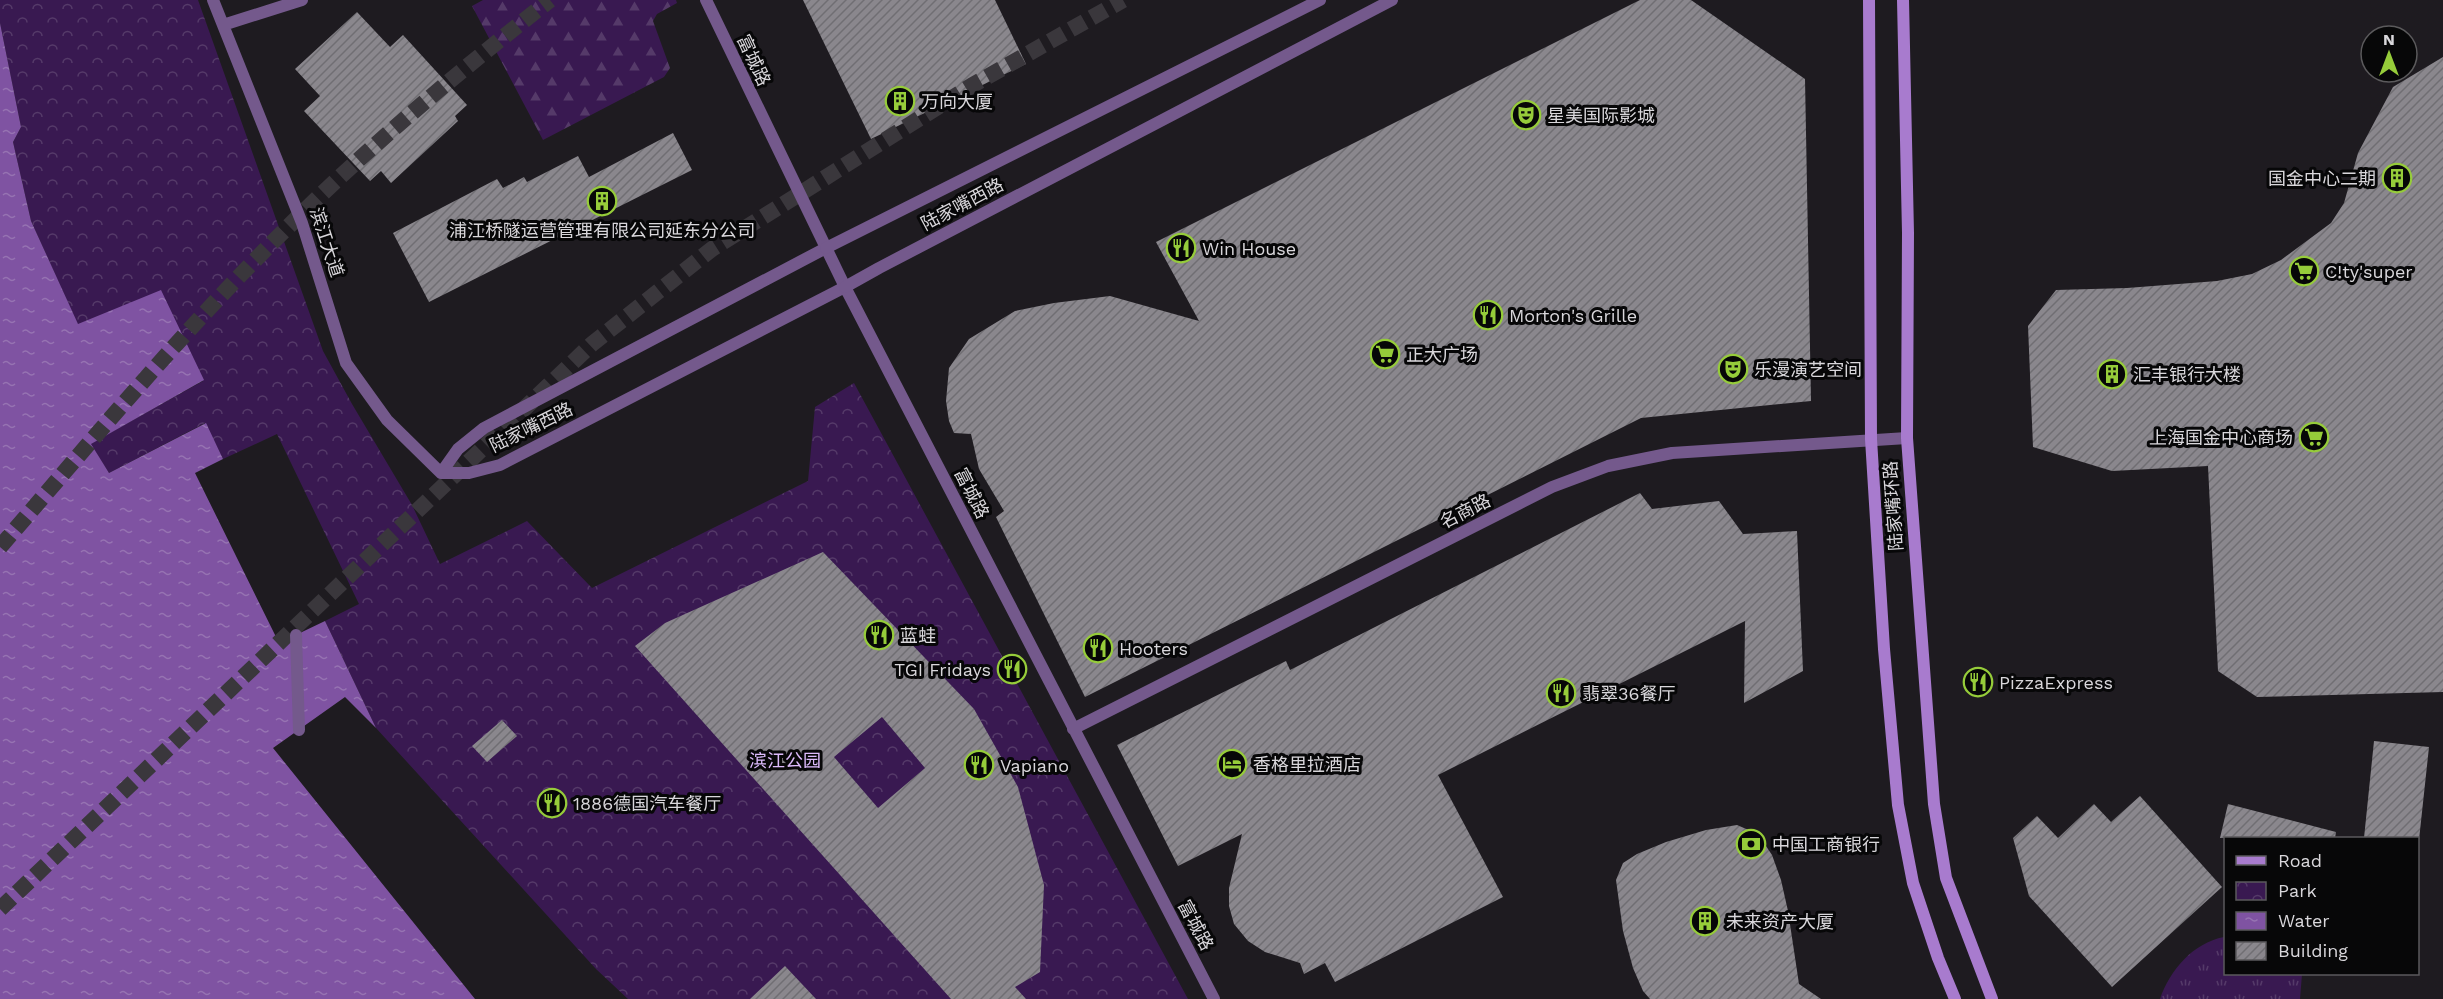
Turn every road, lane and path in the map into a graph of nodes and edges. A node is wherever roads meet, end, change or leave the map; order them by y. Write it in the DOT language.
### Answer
graph roads {
  1 [pos="213,0"];
  2 [pos="302,0"];
  3 [pos="706,0"];
  4 [pos="1320,0"];
  5 [pos="1392,0"];
  6 [pos="1869,0"];
  7 [pos="1903,0"];
  8 [pos="223,25"];
  9 [pos="826,248"];
  10 [pos="845,287"];
  11 [pos="1906,438"];
  12 [pos="1870,439"];
  13 [pos="441,473"];
  14 [pos="296,635"];
  15 [pos="1073,729"];
  16 [pos="299,730"];
  17 [pos="1214,999"];
  18 [pos="1954,999"];
  19 [pos="1992,999"];
  1 -- 8 [label="street, 滨江大道"];
  2 -- 8 [label="street"];
  3 -- 9 [label="street, 富城路"];
  4 -- 9 [label="street, 陆家嘴西路"];
  5 -- 10 [label="street, 陆家嘴西路"];
  6 -- 12 [label="main road, 陆家嘴环路"];
  7 -- 11 [label="main road, 陆家嘴环路"];
  8 -- 13 [label="street, 滨江大道"];
  9 -- 10 [label="street, 富城路"];
  9 -- 13 [label="street, 陆家嘴西路"];
  10 -- 13 [label="street, 陆家嘴西路"];
  10 -- 15 [label="street, 富城路"];
  11 -- 12 [label="street, 名商路"];
  11 -- 19 [label="main road, 陆家嘴环路"];
  12 -- 15 [label="street, 名商路"];
  12 -- 18 [label="main road, 陆家嘴环路"];
  14 -- 16 [label="street"];
  15 -- 17 [label="street, 富城路"];
}
